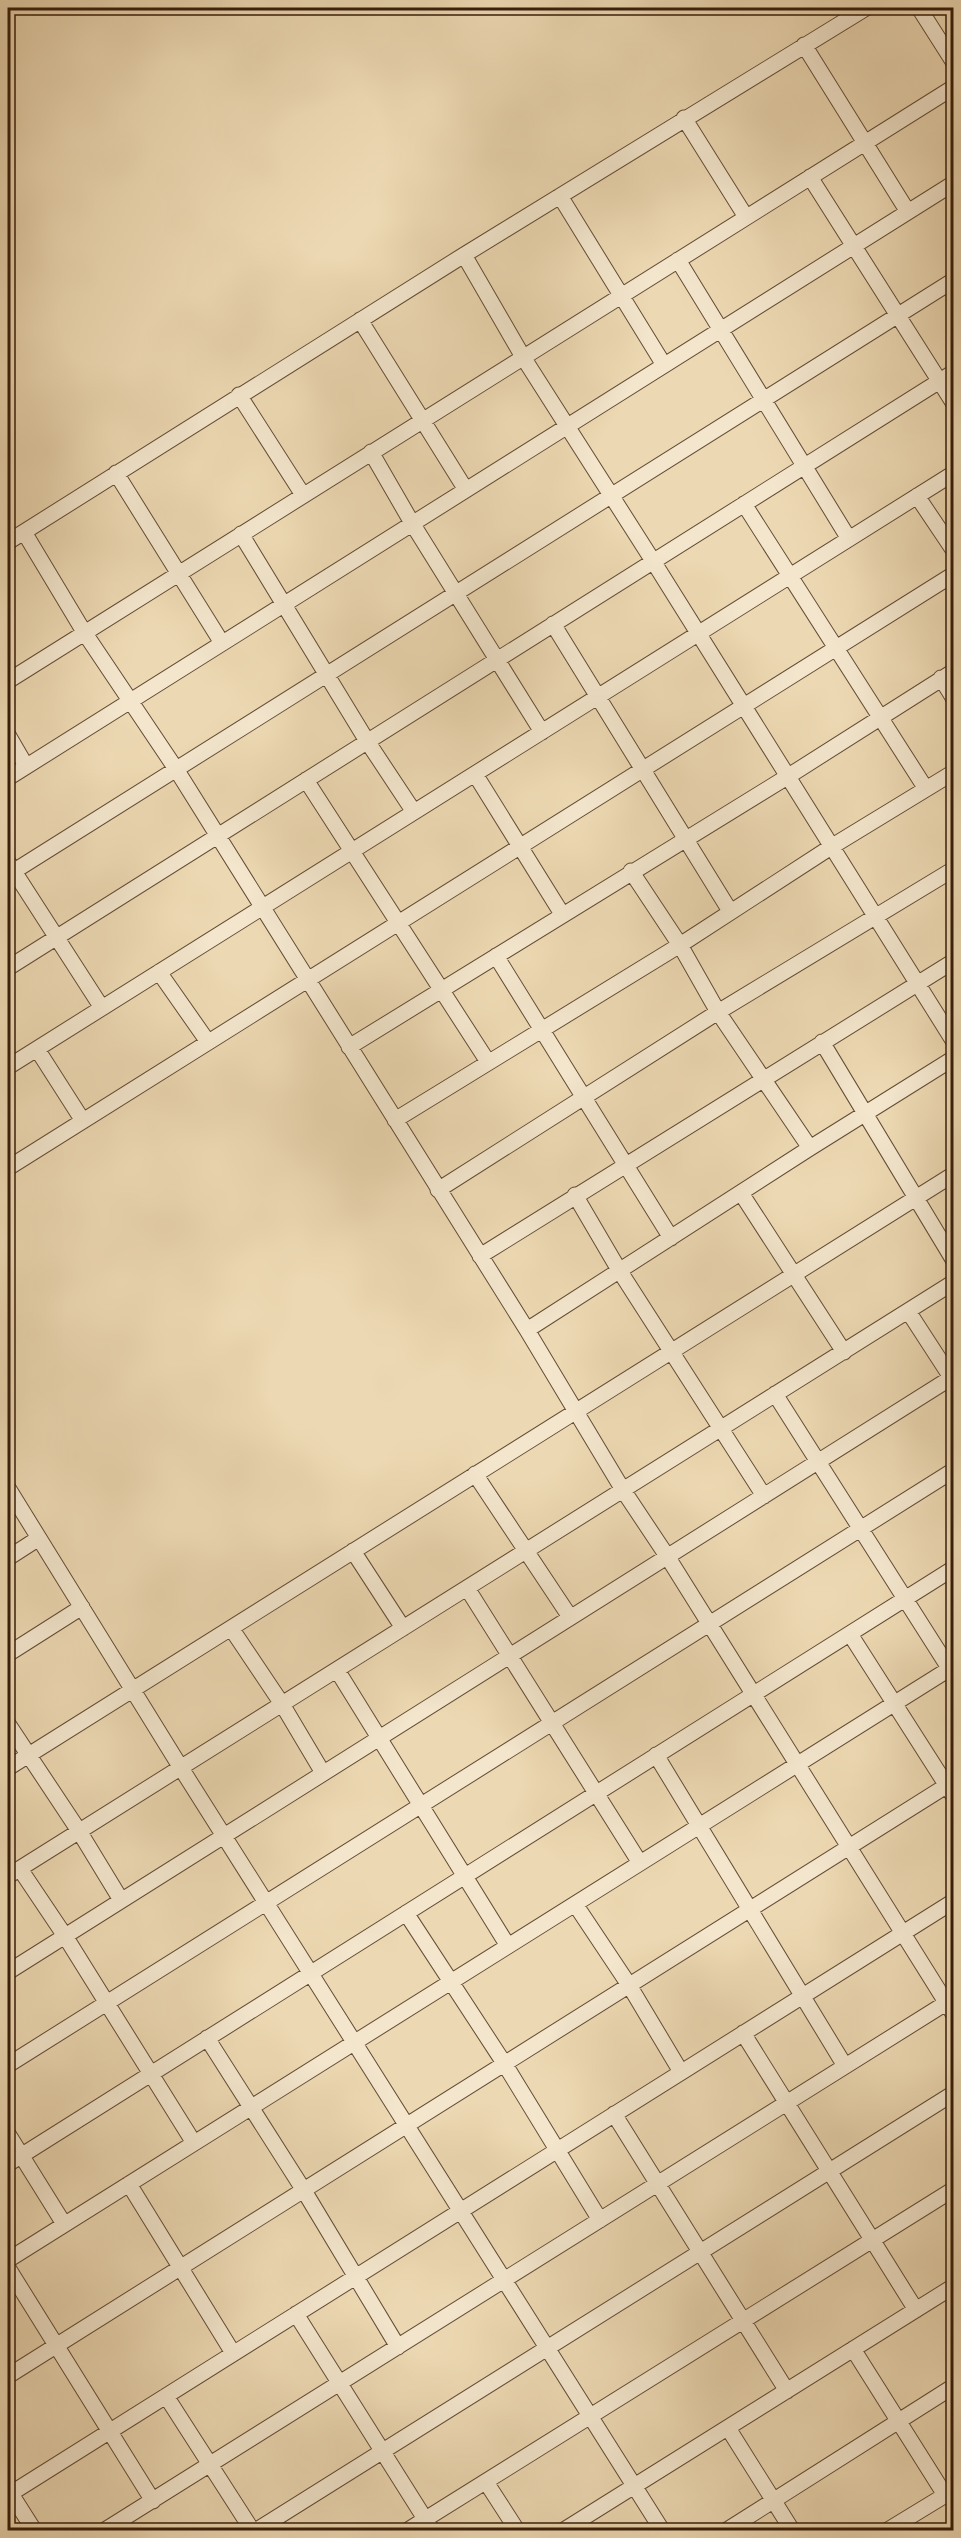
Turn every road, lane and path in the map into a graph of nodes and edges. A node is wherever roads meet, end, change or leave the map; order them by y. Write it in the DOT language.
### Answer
graph roads {
  1 [pos="866,8"];
  2 [pos="919,8"];
  3 [pos="804,45"];
  4 [pos="954,63"];
  5 [pos="954,87"];
  6 [pos="684,118"];
  7 [pos="865,143"];
  8 [pos="810,177"];
  9 [pos="954,183"];
  10 [pos="560,196"];
  11 [pos="908,212"];
  12 [pos="746,217"];
  13 [pos="854,246"];
  14 [pos="464,255"];
  15 [pos="678,260"];
  16 [pos="954,280"];
  17 [pos="621,295"];
  18 [pos="897,316"];
  19 [pos="360,320"];
  20 [pos="720,330"];
  21 [pos="523,357"];
  22 [pos="664,365"];
  23 [pos="954,372"];
  24 [pos="939,381"];
  25 [pos="239,395"];
  26 [pos="763,400"];
  27 [pos="954,404"];
  28 [pos="423,420"];
  29 [pos="567,426"];
  30 [pos="371,452"];
  31 [pos="804,466"];
  32 [pos="116,473"];
  33 [pos="954,473"];
  34 [pos="466,489"];
  35 [pos="303,495"];
  36 [pos="612,495"];
  37 [pos="917,496"];
  38 [pos="744,504"];
  39 [pos="412,523"];
  40 [pos="24,532"];
  41 [pos="241,534"];
  42 [pos="849,538"];
  43 [pos="8,542"];
  44 [pos="954,551"];
  45 [pos="653,561"];
  46 [pos="179,573"];
  47 [pos="954,574"];
  48 [pos="789,576"];
  49 [pos="457,592"];
  50 [pos="284,604"];
  51 [pos="553,624"];
  52 [pos="84,632"];
  53 [pos="698,634"];
  54 [pos="222,642"];
  55 [pos="836,648"];
  56 [pos="497,659"];
  57 [pos="947,674"];
  58 [pos="327,675"];
  59 [pos="8,681"];
  60 [pos="598,697"];
  61 [pos="954,699"];
  62 [pos="129,701"];
  63 [pos="743,706"];
  64 [pos="880,717"];
  65 [pos="542,732"];
  66 [pos="8,735"];
  67 [pos="367,741"];
  68 [pos="26,766"];
  69 [pos="176,769"];
  70 [pos="643,769"];
  71 [pos="954,772"];
  72 [pos="475,774"];
  73 [pos="8,777"];
  74 [pos="787,777"];
  75 [pos="306,780"];
  76 [pos="926,789"];
  77 [pos="414,812"];
  78 [pos="217,836"];
  79 [pos="685,838"];
  80 [pos="520,847"];
  81 [pos="831,847"];
  82 [pos="352,851"];
  83 [pos="954,869"];
  84 [pos="10,870"];
  85 [pos="631,871"];
  86 [pos="262,908"];
  87 [pos="730,911"];
  88 [pos="562,914"];
  89 [pos="875,916"];
  90 [pos="398,923"];
  91 [pos="56,937"];
  92 [pos="680,945"];
  93 [pos="496,956"];
  94 [pos="954,961"];
  95 [pos="8,968"];
  96 [pos="159,972"];
  97 [pos="308,980"];
  98 [pos="917,984"];
  99 [pos="441,990"];
  100 [pos="102,1008"];
  101 [pos="718,1012"];
  102 [pos="542,1029"];
  103 [pos="208,1042"];
  104 [pos="822,1042"];
  105 [pos="954,1042"];
  106 [pos="349,1047"];
  107 [pos="37,1049"];
  108 [pos="954,1058"];
  109 [pos="488,1062"];
  110 [pos="8,1067"];
  111 [pos="762,1080"];
  112 [pos="585,1098"];
  113 [pos="865,1114"];
  114 [pos="395,1120"];
  115 [pos="83,1121"];
  116 [pos="810,1148"];
  117 [pos="626,1164"];
  118 [pos="8,1168"];
  119 [pos="954,1174"];
  120 [pos="438,1190"];
  121 [pos="741,1193"];
  122 [pos="575,1195"];
  123 [pos="915,1198"];
  124 [pos="671,1238"];
  125 [pos="480,1256"];
  126 [pos="954,1261"];
  127 [pos="619,1270"];
  128 [pos="793,1275"];
  129 [pos="954,1282"];
  130 [pos="908,1311"];
  131 [pos="527,1330"];
  132 [pos="672,1351"];
  133 [pos="844,1352"];
  134 [pos="953,1379"];
  135 [pos="775,1394"];
  136 [pos="576,1411"];
  137 [pos="721,1429"];
  138 [pos="818,1461"];
  139 [pos="954,1470"];
  140 [pos="475,1474"];
  141 [pos="8,1488"];
  142 [pos="623,1490"];
  143 [pos="764,1496"];
  144 [pos="860,1528"];
  145 [pos="39,1538"];
  146 [pos="527,1550"];
  147 [pos="353,1551"];
  148 [pos="667,1556"];
  149 [pos="8,1558"];
  150 [pos="954,1568"];
  151 [pos="467,1588"];
  152 [pos="905,1599"];
  153 [pos="82,1607"];
  154 [pos="570,1617"];
  155 [pos="709,1624"];
  156 [pos="231,1628"];
  157 [pos="403,1628"];
  158 [pos="850,1634"];
  159 [pos="8,1654"];
  160 [pos="509,1656"];
  161 [pos="951,1667"];
  162 [pos="337,1670"];
  163 [pos="133,1689"];
  164 [pos="753,1694"];
  165 [pos="895,1703"];
  166 [pos="282,1704"];
  167 [pos="553,1722"];
  168 [pos="8,1724"];
  169 [pos="378,1738"];
  170 [pos="28,1755"];
  171 [pos="656,1755"];
  172 [pos="797,1764"];
  173 [pos="181,1767"];
  174 [pos="8,1768"];
  175 [pos="323,1773"];
  176 [pos="951,1788"];
  177 [pos="597,1793"];
  178 [pos="420,1806"];
  179 [pos="700,1824"];
  180 [pos="79,1832"];
  181 [pos="224,1835"];
  182 [pos="849,1846"];
  183 [pos="640,1863"];
  184 [pos="14,1872"];
  185 [pos="464,1876"];
  186 [pos="121,1900"];
  187 [pos="954,1900"];
  188 [pos="266,1902"];
  189 [pos="575,1904"];
  190 [pos="751,1908"];
  191 [pos="406,1913"];
  192 [pos="903,1932"];
  193 [pos="65,1936"];
  194 [pos="508,1946"];
  195 [pos="8,1972"];
  196 [pos="310,1973"];
  197 [pos="451,1982"];
  198 [pos="628,1985"];
  199 [pos="803,1995"];
  200 [pos="107,2003"];
  201 [pos="951,2005"];
  202 [pos="743,2033"];
  203 [pos="207,2038"];
  204 [pos="354,2042"];
  205 [pos="504,2063"];
  206 [pos="8,2065"];
  207 [pos="845,2066"];
  208 [pos="681,2072"];
  209 [pos="151,2074"];
  210 [pos="954,2093"];
  211 [pos="786,2103"];
  212 [pos="251,2107"];
  213 [pos="614,2114"];
  214 [pos="406,2123"];
  215 [pos="8,2134"];
  216 [pos="194,2143"];
  217 [pos="557,2150"];
  218 [pos="21,2155"];
  219 [pos="8,2164"];
  220 [pos="829,2171"];
  221 [pos="129,2184"];
  222 [pos="658,2184"];
  223 [pos="303,2189"];
  224 [pos="954,2189"];
  225 [pos="461,2210"];
  226 [pos="600,2220"];
  227 [pos="64,2224"];
  228 [pos="872,2240"];
  229 [pos="700,2252"];
  230 [pos="8,2260"];
  231 [pos="182,2266"];
  232 [pos="8,2268"];
  233 [pos="356,2276"];
  234 [pos="505,2280"];
  235 [pos="954,2286"];
  236 [pos="916,2310"];
  237 [pos="296,2314"];
  238 [pos="743,2321"];
  239 [pos="56,2346"];
  240 [pos="398,2347"];
  241 [pos="547,2348"];
  242 [pos="853,2349"];
  243 [pos="233,2353"];
  244 [pos="8,2376"];
  245 [pos="340,2383"];
  246 [pos="954,2386"];
  247 [pos="787,2391"];
  248 [pos="166,2396"];
  249 [pos="590,2417"];
  250 [pos="898,2421"];
  251 [pos="728,2428"];
  252 [pos="110,2431"];
  253 [pos="383,2451"];
  254 [pos="210,2465"];
  255 [pos="486,2482"];
  256 [pos="634,2487"];
  257 [pos="9,2491"];
  258 [pos="949,2492"];
  259 [pos="153,2501"];
  260 [pos="773,2501"];
  261 [pos="429,2525"];
  262 [pos="34,2530"];
  263 [pos="105,2530"];
  264 [pos="252,2530"];
  265 [pos="257,2530"];
  266 [pos="408,2530"];
  267 [pos="517,2530"];
  268 [pos="564,2530"];
  269 [pos="662,2530"];
  270 [pos="727,2530"];
  271 [pos="792,2530"];
  272 [pos="888,2530"];
  1 -- 3 [label="street"];
  2 -- 4 [label="street"];
  3 -- 6 [label="street"];
  3 -- 7 [label="street"];
  5 -- 7 [label="street"];
  6 -- 10 [label="street"];
  6 -- 12 [label="street"];
  7 -- 8 [label="street"];
  7 -- 11 [label="street"];
  8 -- 12 [label="street"];
  8 -- 13 [label="street"];
  9 -- 11 [label="street"];
  10 -- 14 [label="street"];
  10 -- 17 [label="street"];
  11 -- 13 [label="street"];
  12 -- 15 [label="street"];
  13 -- 18 [label="street"];
  13 -- 20 [label="street"];
  14 -- 19 [label="street"];
  14 -- 21 [label="street"];
  15 -- 17 [label="street"];
  15 -- 20 [label="street"];
  16 -- 18 [label="street"];
  17 -- 21 [label="street"];
  17 -- 22 [label="street"];
  18 -- 24 [label="street"];
  18 -- 26 [label="street"];
  19 -- 25 [label="street"];
  19 -- 28 [label="street"];
  20 -- 22 [label="street"];
  20 -- 26 [label="street"];
  21 -- 28 [label="street"];
  21 -- 29 [label="street"];
  22 -- 29 [label="street"];
  23 -- 24 [label="street"];
  24 -- 27 [label="street"];
  24 -- 31 [label="street"];
  25 -- 32 [label="street"];
  25 -- 35 [label="street"];
  26 -- 31 [label="street"];
  26 -- 36 [label="street"];
  28 -- 30 [label="street"];
  28 -- 34 [label="street"];
  29 -- 34 [label="street"];
  29 -- 36 [label="street"];
  30 -- 35 [label="street"];
  30 -- 39 [label="street"];
  31 -- 38 [label="street"];
  31 -- 42 [label="street"];
  32 -- 40 [label="street"];
  32 -- 46 [label="street"];
  33 -- 37 [label="street"];
  34 -- 39 [label="street"];
  35 -- 41 [label="street"];
  36 -- 45 [label="street"];
  36 -- 49 [label="street"];
  37 -- 42 [label="street"];
  37 -- 44 [label="street"];
  38 -- 45 [label="street"];
  38 -- 48 [label="street"];
  39 -- 49 [label="street"];
  39 -- 50 [label="street"];
  40 -- 43 [label="street"];
  40 -- 52 [label="street"];
  41 -- 46 [label="street"];
  41 -- 50 [label="street"];
  42 -- 48 [label="street"];
  45 -- 51 [label="street"];
  45 -- 53 [label="street"];
  46 -- 52 [label="street"];
  46 -- 54 [label="street"];
  47 -- 55 [label="street"];
  48 -- 53 [label="street"];
  48 -- 55 [label="street"];
  49 -- 56 [label="street"];
  49 -- 58 [label="street"];
  50 -- 54 [label="street"];
  50 -- 58 [label="street"];
  51 -- 56 [label="street"];
  51 -- 60 [label="street"];
  52 -- 59 [label="street"];
  52 -- 62 [label="street"];
  53 -- 60 [label="street"];
  53 -- 63 [label="street"];
  54 -- 62 [label="street"];
  55 -- 63 [label="street"];
  55 -- 64 [label="street"];
  56 -- 65 [label="street"];
  56 -- 67 [label="street"];
  57 -- 61 [label="street"];
  57 -- 64 [label="street"];
  58 -- 67 [label="street"];
  58 -- 69 [label="street"];
  60 -- 65 [label="street"];
  60 -- 70 [label="street"];
  62 -- 68 [label="street"];
  62 -- 69 [label="street"];
  63 -- 70 [label="street"];
  63 -- 74 [label="street"];
  64 -- 74 [label="street"];
  64 -- 76 [label="street"];
  65 -- 72 [label="street"];
  66 -- 68 [label="street"];
  67 -- 75 [label="street"];
  67 -- 77 [label="street"];
  68 -- 73 [label="street"];
  69 -- 78 [label="street"];
  69 -- 84 [label="street"];
  70 -- 79 [label="street"];
  70 -- 80 [label="street"];
  71 -- 76 [label="street"];
  72 -- 77 [label="street"];
  72 -- 80 [label="street"];
  74 -- 79 [label="street"];
  74 -- 81 [label="street"];
  75 -- 78 [label="street"];
  75 -- 82 [label="street"];
  76 -- 81 [label="street"];
  77 -- 82 [label="street"];
  78 -- 86 [label="street"];
  78 -- 91 [label="street"];
  79 -- 85 [label="street"];
  79 -- 87 [label="street"];
  80 -- 88 [label="street"];
  80 -- 90 [label="street"];
  81 -- 87 [label="street"];
  81 -- 89 [label="street"];
  82 -- 86 [label="street"];
  82 -- 90 [label="street"];
  83 -- 89 [label="street"];
  84 -- 91 [label="street"];
  85 -- 88 [label="street"];
  85 -- 92 [label="street"];
  86 -- 96 [label="street"];
  86 -- 97 [label="street"];
  87 -- 92 [label="street"];
  88 -- 93 [label="street"];
  89 -- 98 [label="street"];
  89 -- 101 [label="street"];
  90 -- 97 [label="street"];
  90 -- 99 [label="street"];
  91 -- 95 [label="street"];
  91 -- 100 [label="street"];
  92 -- 101 [label="street"];
  92 -- 102 [label="street"];
  93 -- 99 [label="street"];
  93 -- 102 [label="street"];
  94 -- 98 [label="street"];
  96 -- 100 [label="street"];
  96 -- 103 [label="street"];
  97 -- 103 [label="street"];
  97 -- 106 [label="street"];
  98 -- 104 [label="street"];
  98 -- 105 [label="street"];
  99 -- 106 [label="street"];
  99 -- 109 [label="street"];
  100 -- 107 [label="street"];
  101 -- 111 [label="street"];
  101 -- 112 [label="street"];
  102 -- 109 [label="street"];
  102 -- 112 [label="street"];
  103 -- 115 [label="street"];
  104 -- 111 [label="street"];
  104 -- 113 [label="street"];
  106 -- 114 [label="street"];
  107 -- 110 [label="street"];
  107 -- 115 [label="street"];
  108 -- 113 [label="street"];
  109 -- 114 [label="street"];
  111 -- 116 [label="street"];
  111 -- 117 [label="street"];
  112 -- 117 [label="street"];
  112 -- 120 [label="street"];
  113 -- 116 [label="street"];
  113 -- 123 [label="street"];
  114 -- 120 [label="street"];
  115 -- 118 [label="street"];
  116 -- 121 [label="street"];
  117 -- 122 [label="street"];
  117 -- 124 [label="street"];
  119 -- 123 [label="street"];
  120 -- 125 [label="street"];
  121 -- 124 [label="street"];
  121 -- 128 [label="street"];
  122 -- 125 [label="street"];
  122 -- 127 [label="street"];
  123 -- 126 [label="street"];
  123 -- 128 [label="street"];
  124 -- 127 [label="street"];
  125 -- 131 [label="street"];
  127 -- 131 [label="street"];
  127 -- 132 [label="street"];
  128 -- 132 [label="street"];
  128 -- 133 [label="street"];
  129 -- 130 [label="street"];
  130 -- 133 [label="street"];
  130 -- 134 [label="street"];
  131 -- 136 [label="street"];
  132 -- 136 [label="street"];
  132 -- 137 [label="street"];
  133 -- 135 [label="street"];
  134 -- 138 [label="street"];
  135 -- 137 [label="street"];
  135 -- 138 [label="street"];
  136 -- 140 [label="street"];
  136 -- 142 [label="street"];
  137 -- 142 [label="street"];
  137 -- 143 [label="street"];
  138 -- 143 [label="street"];
  138 -- 144 [label="street"];
  139 -- 144 [label="street"];
  140 -- 146 [label="street"];
  140 -- 147 [label="street"];
  141 -- 145 [label="street"];
  142 -- 146 [label="street"];
  142 -- 148 [label="street"];
  143 -- 148 [label="street"];
  144 -- 152 [label="street"];
  144 -- 155 [label="street"];
  145 -- 149 [label="street"];
  145 -- 153 [label="street"];
  146 -- 151 [label="street"];
  146 -- 154 [label="street"];
  147 -- 156 [label="street"];
  147 -- 157 [label="street"];
  148 -- 154 [label="street"];
  148 -- 155 [label="street"];
  150 -- 152 [label="street"];
  151 -- 157 [label="street"];
  151 -- 160 [label="street"];
  152 -- 158 [label="street"];
  152 -- 161 [label="street"];
  153 -- 159 [label="street"];
  153 -- 163 [label="street"];
  154 -- 160 [label="street"];
  155 -- 164 [label="street"];
  155 -- 167 [label="street"];
  156 -- 163 [label="street"];
  156 -- 166 [label="street"];
  157 -- 162 [label="street"];
  158 -- 164 [label="street"];
  158 -- 165 [label="street"];
  160 -- 167 [label="street"];
  160 -- 169 [label="street"];
  161 -- 165 [label="street"];
  162 -- 166 [label="street"];
  162 -- 169 [label="street"];
  163 -- 170 [label="street"];
  163 -- 173 [label="street"];
  164 -- 171 [label="street"];
  164 -- 172 [label="street"];
  165 -- 172 [label="street"];
  165 -- 176 [label="street"];
  166 -- 173 [label="street"];
  166 -- 175 [label="street"];
  167 -- 177 [label="street"];
  167 -- 178 [label="street"];
  168 -- 170 [label="street"];
  169 -- 175 [label="street"];
  169 -- 178 [label="street"];
  170 -- 174 [label="street"];
  170 -- 180 [label="street"];
  171 -- 177 [label="street"];
  171 -- 179 [label="street"];
  172 -- 179 [label="street"];
  172 -- 182 [label="street"];
  173 -- 180 [label="street"];
  173 -- 181 [label="street"];
  175 -- 181 [label="street"];
  176 -- 182 [label="street"];
  177 -- 183 [label="street"];
  177 -- 185 [label="street"];
  178 -- 185 [label="street"];
  178 -- 188 [label="street"];
  179 -- 183 [label="street"];
  179 -- 190 [label="street"];
  180 -- 184 [label="street"];
  180 -- 186 [label="street"];
  181 -- 186 [label="street"];
  181 -- 188 [label="street"];
  182 -- 190 [label="street"];
  182 -- 192 [label="street"];
  183 -- 189 [label="street"];
  184 -- 193 [label="street"];
  185 -- 191 [label="street"];
  185 -- 194 [label="street"];
  186 -- 193 [label="street"];
  187 -- 192 [label="street"];
  188 -- 196 [label="street"];
  188 -- 200 [label="street"];
  189 -- 194 [label="street"];
  189 -- 198 [label="street"];
  190 -- 198 [label="street"];
  190 -- 199 [label="street"];
  191 -- 196 [label="street"];
  191 -- 197 [label="street"];
  192 -- 199 [label="street"];
  192 -- 201 [label="street"];
  193 -- 195 [label="street"];
  193 -- 200 [label="street"];
  194 -- 197 [label="street"];
  196 -- 203 [label="street"];
  196 -- 204 [label="street"];
  197 -- 204 [label="street"];
  197 -- 205 [label="street"];
  198 -- 205 [label="street"];
  198 -- 208 [label="street"];
  199 -- 202 [label="street"];
  199 -- 207 [label="street"];
  200 -- 206 [label="street"];
  200 -- 209 [label="street"];
  201 -- 207 [label="street"];
  202 -- 208 [label="street"];
  202 -- 211 [label="street"];
  203 -- 209 [label="street"];
  203 -- 212 [label="street"];
  204 -- 212 [label="street"];
  204 -- 214 [label="street"];
  205 -- 214 [label="street"];
  205 -- 217 [label="street"];
  207 -- 211 [label="street"];
  208 -- 213 [label="street"];
  209 -- 216 [label="street"];
  209 -- 218 [label="street"];
  210 -- 220 [label="street"];
  211 -- 220 [label="street"];
  211 -- 222 [label="street"];
  212 -- 216 [label="street"];
  212 -- 223 [label="street"];
  213 -- 217 [label="street"];
  213 -- 222 [label="street"];
  214 -- 223 [label="street"];
  214 -- 225 [label="street"];
  215 -- 218 [label="street"];
  216 -- 221 [label="street"];
  217 -- 225 [label="street"];
  217 -- 226 [label="street"];
  218 -- 219 [label="street"];
  218 -- 227 [label="street"];
  220 -- 228 [label="street"];
  220 -- 229 [label="street"];
  221 -- 227 [label="street"];
  221 -- 231 [label="street"];
  222 -- 226 [label="street"];
  222 -- 229 [label="street"];
  223 -- 231 [label="street"];
  223 -- 233 [label="street"];
  224 -- 228 [label="street"];
  225 -- 233 [label="street"];
  225 -- 234 [label="street"];
  226 -- 234 [label="street"];
  227 -- 230 [label="street"];
  228 -- 236 [label="street"];
  228 -- 238 [label="street"];
  229 -- 238 [label="street"];
  229 -- 241 [label="street"];
  231 -- 239 [label="street"];
  231 -- 243 [label="street"];
  232 -- 239 [label="street"];
  233 -- 237 [label="street"];
  233 -- 240 [label="street"];
  234 -- 240 [label="street"];
  234 -- 241 [label="street"];
  235 -- 236 [label="street"];
  236 -- 242 [label="street"];
  237 -- 243 [label="street"];
  237 -- 245 [label="street"];
  238 -- 247 [label="street"];
  238 -- 249 [label="street"];
  239 -- 244 [label="street"];
  239 -- 252 [label="street"];
  240 -- 245 [label="street"];
  241 -- 249 [label="street"];
  241 -- 253 [label="street"];
  242 -- 247 [label="street"];
  242 -- 250 [label="street"];
  243 -- 248 [label="street"];
  245 -- 253 [label="street"];
  245 -- 254 [label="street"];
  246 -- 250 [label="street"];
  247 -- 251 [label="street"];
  248 -- 252 [label="street"];
  248 -- 254 [label="street"];
  249 -- 255 [label="street"];
  249 -- 256 [label="street"];
  250 -- 258 [label="street"];
  250 -- 260 [label="street"];
  251 -- 256 [label="street"];
  251 -- 260 [label="street"];
  252 -- 257 [label="street"];
  252 -- 259 [label="street"];
  253 -- 261 [label="street"];
  253 -- 265 [label="street"];
  254 -- 259 [label="street"];
  254 -- 264 [label="street"];
  255 -- 261 [label="street"];
  255 -- 267 [label="street"];
  256 -- 268 [label="street"];
  256 -- 269 [label="street"];
  257 -- 262 [label="street"];
  258 -- 272 [label="street"];
  259 -- 263 [label="street"];
  260 -- 270 [label="street"];
  260 -- 271 [label="street"];
  261 -- 266 [label="street"];
}
